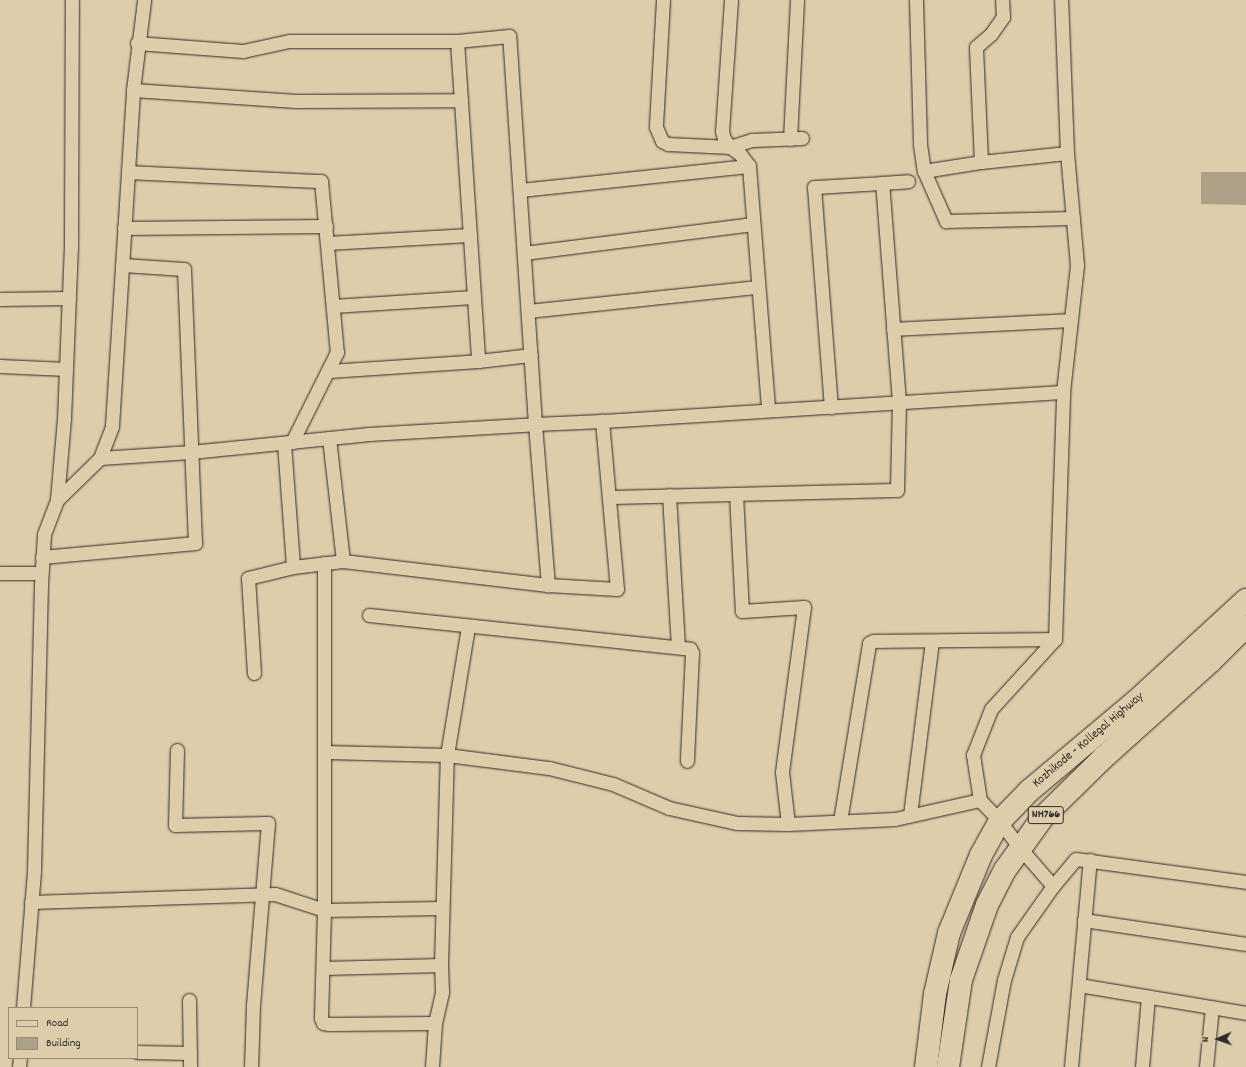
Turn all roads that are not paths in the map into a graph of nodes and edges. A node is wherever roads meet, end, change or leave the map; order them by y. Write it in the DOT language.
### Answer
graph roads {
  1 [pos="72,0"];
  2 [pos="144,0"];
  3 [pos="663,0"];
  4 [pos="731,0"];
  5 [pos="797,0"];
  6 [pos="916,0"];
  7 [pos="1002,0"];
  8 [pos="1061,0"];
  9 [pos="457,41"];
  10 [pos="137,43"];
  11 [pos="132,90"];
  12 [pos="461,100"];
  13 [pos="730,147"];
  14 [pos="1067,153"];
  15 [pos="981,162"];
  16 [pos="749,166"];
  17 [pos="924,171"];
  18 [pos="128,172"];
  19 [pos="908,181"];
  20 [pos="882,183"];
  21 [pos="520,190"];
  22 [pos="1073,218"];
  23 [pos="753,224"];
  24 [pos="326,226"];
  25 [pos="124,228"];
  26 [pos="470,235"];
  27 [pos="327,243"];
  28 [pos="524,253"];
  29 [pos="122,266"];
  30 [pos="758,287"];
  31 [pos="474,297"];
  32 [pos="69,298"];
  33 [pos="0,299"];
  34 [pos="333,306"];
  35 [pos="528,311"];
  36 [pos="1071,320"];
  37 [pos="893,329"];
  38 [pos="531,355"];
  39 [pos="478,361"];
  40 [pos="0,366"];
  41 [pos="66,369"];
  42 [pos="329,371"];
  43 [pos="1063,392"];
  44 [pos="898,402"];
  45 [pos="831,406"];
  46 [pos="768,410"];
  47 [pos="602,421"];
  48 [pos="535,424"];
  49 [pos="329,438"];
  50 [pos="288,442"];
  51 [pos="191,452"];
  52 [pos="100,458"];
  53 [pos="736,494"];
  54 [pos="669,496"];
  55 [pos="609,497"];
  56 [pos="57,500"];
  57 [pos="42,557"];
  58 [pos="343,561"];
  59 [pos="324,563"];
  60 [pos="293,567"];
  61 [pos="41,572"];
  62 [pos="0,573"];
  63 [pos="548,585"];
  64 [pos="1246,600"];
  65 [pos="369,615"];
  66 [pos="468,626"];
  67 [pos="1246,626"];
  68 [pos="1055,640"];
  69 [pos="932,641"];
  70 [pos="678,647"];
  71 [pos="254,674"];
  72 [pos="177,750"];
  73 [pos="325,752"];
  74 [pos="447,755"];
  75 [pos="687,761"];
  76 [pos="980,800"];
  77 [pos="910,815"];
  78 [pos="840,821"];
  79 [pos="1000,821"];
  80 [pos="788,824"];
  81 [pos="1020,848"];
  82 [pos="1090,860"];
  83 [pos="1246,882"];
  84 [pos="1054,886"];
  85 [pos="262,894"];
  86 [pos="31,902"];
  87 [pos="442,908"];
  88 [pos="324,910"];
  89 [pos="1084,920"];
  90 [pos="1246,944"];
  91 [pos="441,965"];
  92 [pos="323,968"];
  93 [pos="1079,986"];
  94 [pos="1148,998"];
  95 [pos="189,1000"];
  96 [pos="23,1007"];
  97 [pos="1212,1007"];
  98 [pos="1246,1013"];
  99 [pos="435,1023"];
  100 [pos="138,1052"];
  101 [pos="190,1054"];
  102 [pos="190,1067"];
  103 [pos="251,1067"];
  104 [pos="432,1067"];
  105 [pos="926,1067"];
  106 [pos="948,1067"];
  107 [pos="988,1067"];
  108 [pos="1071,1067"];
  109 [pos="1142,1067"];
  110 [pos="1206,1067"];
  1 -- 32 [label="street"];
  2 -- 10 [label="street"];
  3 -- 13 [label="street"];
  4 -- 13 [label="street"];
  5 -- 13 [label="street"];
  6 -- 17 [label="street"];
  7 -- 15 [label="street"];
  8 -- 14 [label="street"];
  9 -- 10 [label="street"];
  9 -- 12 [label="street"];
  9 -- 21 [label="street"];
  10 -- 11 [label="street"];
  11 -- 12 [label="street"];
  11 -- 18 [label="street"];
  12 -- 26 [label="street"];
  13 -- 16 [label="street"];
  14 -- 15 [label="street"];
  14 -- 22 [label="street"];
  15 -- 17 [label="street"];
  16 -- 21 [label="street"];
  16 -- 23 [label="street"];
  17 -- 22 [label="street"];
  18 -- 24 [label="street"];
  18 -- 25 [label="street"];
  19 -- 20 [label="street"];
  20 -- 37 [label="street"];
  20 -- 45 [label="street"];
  21 -- 28 [label="street"];
  22 -- 36 [label="street"];
  23 -- 28 [label="street"];
  23 -- 30 [label="street"];
  24 -- 25 [label="street"];
  24 -- 27 [label="street"];
  25 -- 29 [label="street"];
  26 -- 27 [label="street"];
  26 -- 31 [label="street"];
  27 -- 34 [label="street"];
  28 -- 35 [label="street"];
  29 -- 51 [label="street"];
  29 -- 52 [label="street"];
  30 -- 35 [label="street"];
  30 -- 46 [label="street"];
  31 -- 34 [label="street"];
  31 -- 39 [label="street"];
  32 -- 33 [label="street"];
  32 -- 41 [label="street"];
  34 -- 42 [label="street"];
  35 -- 38 [label="street"];
  36 -- 37 [label="street"];
  36 -- 43 [label="street"];
  37 -- 44 [label="street"];
  38 -- 39 [label="street"];
  38 -- 48 [label="street"];
  39 -- 42 [label="street"];
  40 -- 41 [label="street"];
  41 -- 56 [label="street"];
  42 -- 50 [label="street"];
  43 -- 44 [label="street"];
  43 -- 68 [label="street"];
  44 -- 45 [label="street"];
  44 -- 53 [label="street"];
  45 -- 46 [label="street"];
  46 -- 47 [label="street"];
  47 -- 48 [label="street"];
  47 -- 55 [label="street"];
  48 -- 49 [label="street"];
  48 -- 63 [label="street"];
  49 -- 50 [label="street"];
  49 -- 58 [label="street"];
  50 -- 51 [label="street"];
  50 -- 60 [label="street"];
  51 -- 52 [label="street"];
  51 -- 57 [label="street"];
  52 -- 56 [label="street"];
  53 -- 54 [label="street"];
  53 -- 80 [label="street"];
  54 -- 55 [label="street"];
  54 -- 70 [label="street"];
  55 -- 63 [label="street"];
  56 -- 57 [label="street"];
  57 -- 61 [label="street"];
  58 -- 59 [label="street"];
  58 -- 63 [label="street"];
  59 -- 60 [label="street"];
  59 -- 73 [label="street"];
  60 -- 71 [label="street"];
  61 -- 62 [label="street"];
  61 -- 86 [label="street"];
  64 -- 79 [label="highway, Kozhikode - Kollegal Highway"];
  65 -- 66 [label="street"];
  66 -- 70 [label="street"];
  66 -- 74 [label="street"];
  67 -- 81 [label="highway, Kozhikode - Kollegal Highway / NH766"];
  68 -- 69 [label="street"];
  68 -- 76 [label="street"];
  69 -- 77 [label="street"];
  69 -- 78 [label="street"];
  70 -- 75 [label="street"];
  72 -- 85 [label="street"];
  73 -- 74 [label="street"];
  73 -- 88 [label="street"];
  74 -- 80 [label="street"];
  74 -- 87 [label="street"];
  76 -- 77 [label="street"];
  76 -- 79 [label="street"];
  77 -- 78 [label="street"];
  78 -- 80 [label="street"];
  79 -- 81 [label="street"];
  79 -- 105 [label="highway, Kozhikode - Kollegal Highway"];
  81 -- 84 [label="street"];
  81 -- 106 [label="highway, Kozhikode - Kollegal Highway / NH766"];
  82 -- 83 [label="street"];
  82 -- 84 [label="street"];
  82 -- 89 [label="street"];
  84 -- 107 [label="street"];
  85 -- 86 [label="street"];
  85 -- 88 [label="street"];
  85 -- 103 [label="street"];
  86 -- 96 [label="street"];
  87 -- 88 [label="street"];
  87 -- 91 [label="street"];
  88 -- 92 [label="street"];
  89 -- 90 [label="street"];
  89 -- 93 [label="street"];
  91 -- 92 [label="street"];
  91 -- 99 [label="street"];
  92 -- 99 [label="street"];
  93 -- 94 [label="street"];
  93 -- 108 [label="street"];
  94 -- 97 [label="street"];
  94 -- 109 [label="street"];
  95 -- 101 [label="street"];
  97 -- 98 [label="street"];
  97 -- 110 [label="street"];
  99 -- 104 [label="street"];
  100 -- 101 [label="street"];
  101 -- 102 [label="street"];
}
